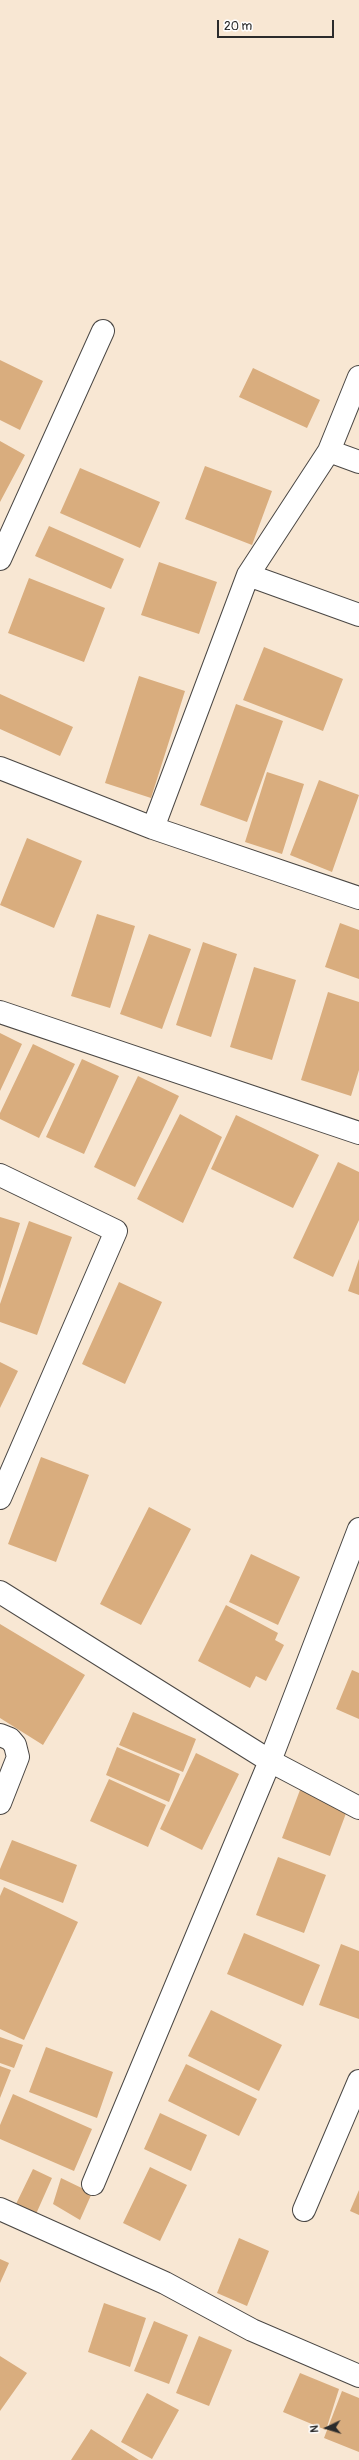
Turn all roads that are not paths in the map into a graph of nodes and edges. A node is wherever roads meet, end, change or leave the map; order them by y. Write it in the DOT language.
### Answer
graph roads {
  1 [pos="103,330"];
  2 [pos="359,377"];
  3 [pos="329,451"];
  4 [pos="359,462"];
  5 [pos="0,559"];
  6 [pos="248,575"];
  7 [pos="359,615"];
  8 [pos="0,768"];
  9 [pos="153,828"];
  10 [pos="359,898"];
  11 [pos="0,1012"];
  12 [pos="359,1133"];
  13 [pos="0,1175"];
  14 [pos="0,1498"];
  15 [pos="359,1529"];
  16 [pos="0,1592"];
  17 [pos="0,1735"];
  18 [pos="270,1761"];
  19 [pos="0,1803"];
  20 [pos="359,1808"];
  21 [pos="359,2081"];
  22 [pos="94,2184"];
  23 [pos="0,2209"];
  24 [pos="304,2210"];
  25 [pos="359,2376"];
  1 -- 5 [label="street"];
  2 -- 3 [label="street"];
  3 -- 4 [label="street"];
  3 -- 6 [label="street"];
  6 -- 7 [label="street"];
  6 -- 9 [label="street"];
  8 -- 9 [label="street"];
  9 -- 10 [label="street"];
  11 -- 12 [label="street"];
  13 -- 14 [label="street"];
  15 -- 18 [label="street"];
  16 -- 18 [label="street"];
  17 -- 19 [label="street"];
  18 -- 20 [label="street"];
  18 -- 22 [label="street"];
  21 -- 24 [label="street"];
  23 -- 25 [label="street"];
}
